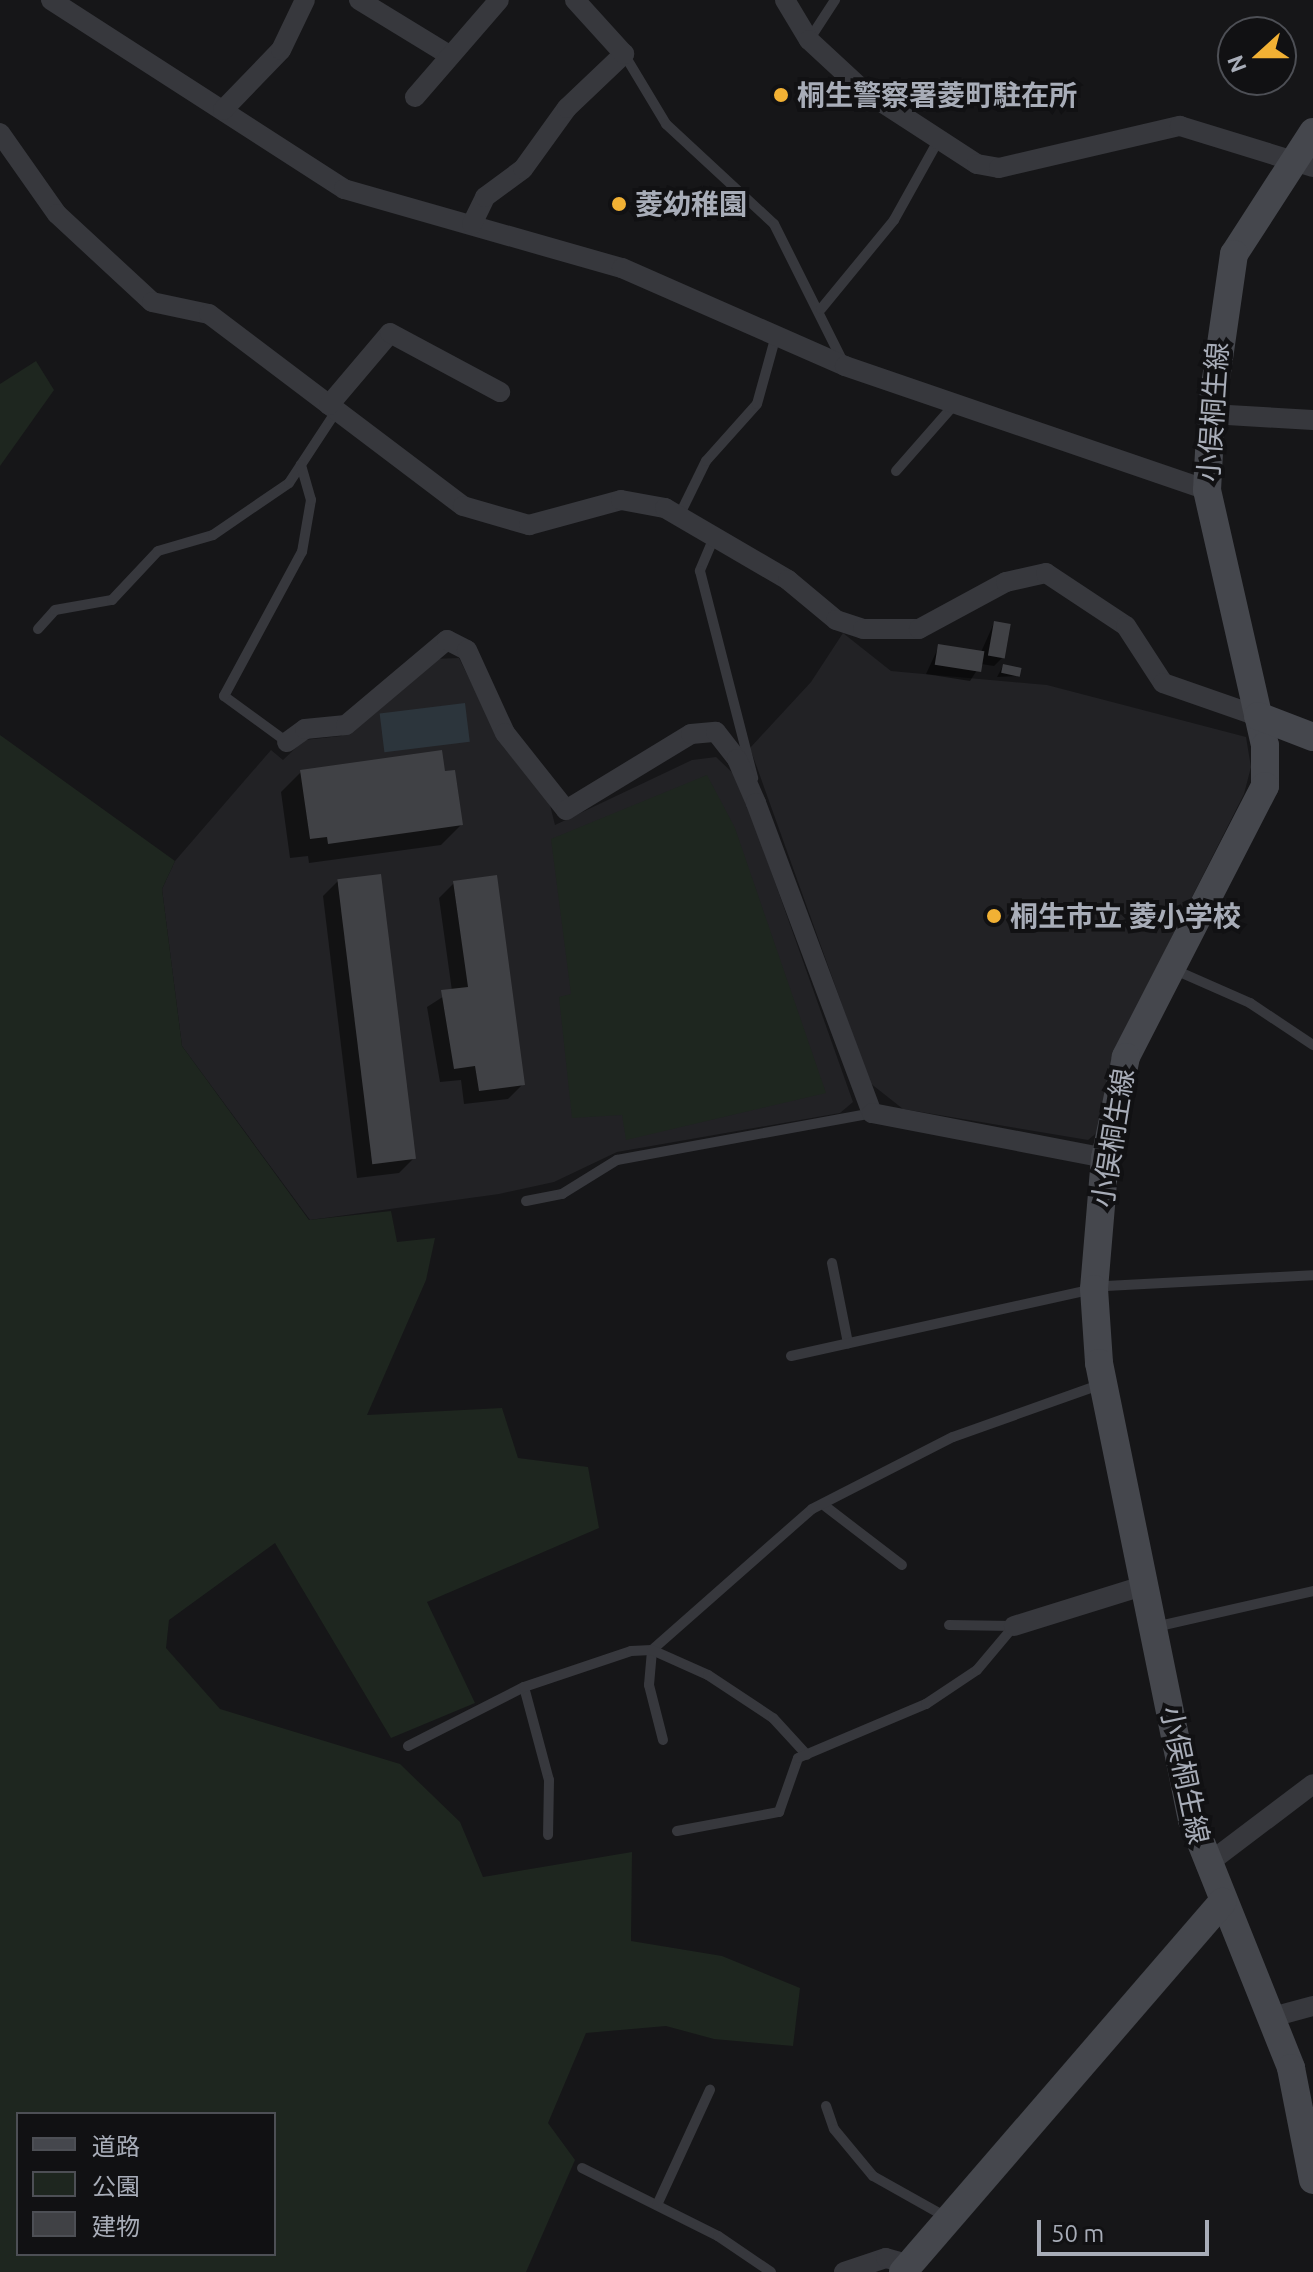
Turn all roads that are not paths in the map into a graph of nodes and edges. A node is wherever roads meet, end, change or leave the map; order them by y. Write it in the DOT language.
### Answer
graph roads {
  1 [pos="51,0"];
  2 [pos="305,0"];
  3 [pos="359,0"];
  4 [pos="499,0"];
  5 [pos="575,0"];
  6 [pos="785,0"];
  7 [pos="835,0"];
  8 [pos="809,40"];
  9 [pos="624,54"];
  10 [pos="449,55"];
  11 [pos="415,97"];
  12 [pos="223,110"];
  13 [pos="1313,132"];
  14 [pos="0,133"];
  15 [pos="939,139"];
  16 [pos="1302,164"];
  17 [pos="472,224"];
  18 [pos="821,309"];
  19 [pos="775,339"];
  20 [pos="845,366"];
  21 [pos="500,392"];
  22 [pos="954,405"];
  23 [pos="333,408"];
  24 [pos="1211,414"];
  25 [pos="1313,420"];
  26 [pos="301,464"];
  27 [pos="896,471"];
  28 [pos="1207,490"];
  29 [pos="680,514"];
  30 [pos="715,535"];
  31 [pos="38,629"];
  32 [pos="1258,716"];
  33 [pos="1313,737"];
  34 [pos="287,742"];
  35 [pos="756,803"];
  36 [pos="1173,969"];
  37 [pos="1313,1045"];
  38 [pos="872,1113"];
  39 [pos="1105,1158"];
  40 [pos="526,1201"];
  41 [pos="832,1263"];
  42 [pos="1313,1275"];
  43 [pos="1094,1289"];
  44 [pos="848,1343"];
  45 [pos="791,1356"];
  46 [pos="1103,1383"];
  47 [pos="825,1506"];
  48 [pos="902,1565"];
  49 [pos="1146,1585"];
  50 [pos="1313,1591"];
  51 [pos="949,1625"];
  52 [pos="1014,1626"];
  53 [pos="1155,1627"];
  54 [pos="652,1650"];
  55 [pos="524,1687"];
  56 [pos="663,1740"];
  57 [pos="408,1746"];
  58 [pos="807,1755"];
  59 [pos="1313,1784"];
  60 [pos="677,1831"];
  61 [pos="548,1835"];
  62 [pos="1206,1865"];
  63 [pos="1222,1902"];
  64 [pos="1313,2006"];
  65 [pos="1272,2017"];
  66 [pos="710,2090"];
  67 [pos="826,2106"];
  68 [pos="582,2168"];
  69 [pos="1313,2180"];
  70 [pos="657,2205"];
  71 [pos="950,2221"];
  72 [pos="907,2268"];
  73 [pos="771,2272"];
  74 [pos="844,2272"];
  1 -- 12 [label="street"];
  2 -- 12 [label="street"];
  3 -- 10 [label="street"];
  4 -- 10 [label="street"];
  5 -- 9 [label="street"];
  6 -- 8 [label="street"];
  7 -- 8 [label="lane"];
  8 -- 15 [label="street"];
  9 -- 17 [label="street"];
  9 -- 18 [label="lane"];
  10 -- 11 [label="street"];
  12 -- 17 [label="street"];
  13 -- 16 [label="main road, 小俣桐生線"];
  14 -- 23 [label="street"];
  15 -- 16 [label="street"];
  15 -- 18 [label="lane"];
  16 -- 24 [label="main road, 小俣桐生線"];
  17 -- 19 [label="street"];
  18 -- 20 [label="lane"];
  19 -- 20 [label="street"];
  19 -- 29 [label="lane"];
  20 -- 22 [label="street"];
  21 -- 23 [label="street"];
  22 -- 27 [label="lane"];
  22 -- 28 [label="street"];
  23 -- 26 [label="lane"];
  23 -- 29 [label="street"];
  24 -- 25 [label="street"];
  24 -- 28 [label="main road, 小俣桐生線"];
  26 -- 31 [label="lane"];
  26 -- 34 [label="lane"];
  28 -- 32 [label="main road, 小俣桐生線"];
  29 -- 30 [label="street"];
  30 -- 32 [label="street"];
  30 -- 35 [label="lane"];
  32 -- 33 [label="main road"];
  32 -- 36 [label="main road, 小俣桐生線"];
  34 -- 35 [label="street"];
  35 -- 38 [label="street"];
  36 -- 37 [label="lane"];
  36 -- 39 [label="main road, 小俣桐生線"];
  38 -- 39 [label="street"];
  38 -- 40 [label="lane"];
  39 -- 43 [label="main road, 小俣桐生線"];
  41 -- 44 [label="lane"];
  42 -- 43 [label="lane"];
  43 -- 44 [label="lane"];
  43 -- 46 [label="main road, 小俣桐生線"];
  44 -- 45 [label="lane"];
  46 -- 47 [label="lane"];
  46 -- 49 [label="main road, 小俣桐生線"];
  47 -- 48 [label="lane"];
  47 -- 54 [label="lane"];
  49 -- 52 [label="street"];
  49 -- 53 [label="main road, 小俣桐生線"];
  50 -- 53 [label="lane"];
  51 -- 52 [label="lane"];
  52 -- 58 [label="lane"];
  53 -- 62 [label="main road, 小俣桐生線"];
  54 -- 55 [label="lane"];
  54 -- 56 [label="lane"];
  54 -- 58 [label="lane"];
  55 -- 57 [label="lane"];
  55 -- 61 [label="lane"];
  58 -- 60 [label="lane"];
  59 -- 62 [label="street"];
  62 -- 63 [label="main road, 小俣桐生線"];
  63 -- 65 [label="main road, 小俣桐生線"];
  63 -- 71 [label="main road"];
  64 -- 65 [label="street"];
  65 -- 69 [label="main road, 小俣桐生線"];
  66 -- 70 [label="lane"];
  67 -- 71 [label="lane"];
  68 -- 70 [label="lane"];
  70 -- 73 [label="lane"];
  71 -- 72 [label="main road"];
  72 -- 74 [label="street"];
}
